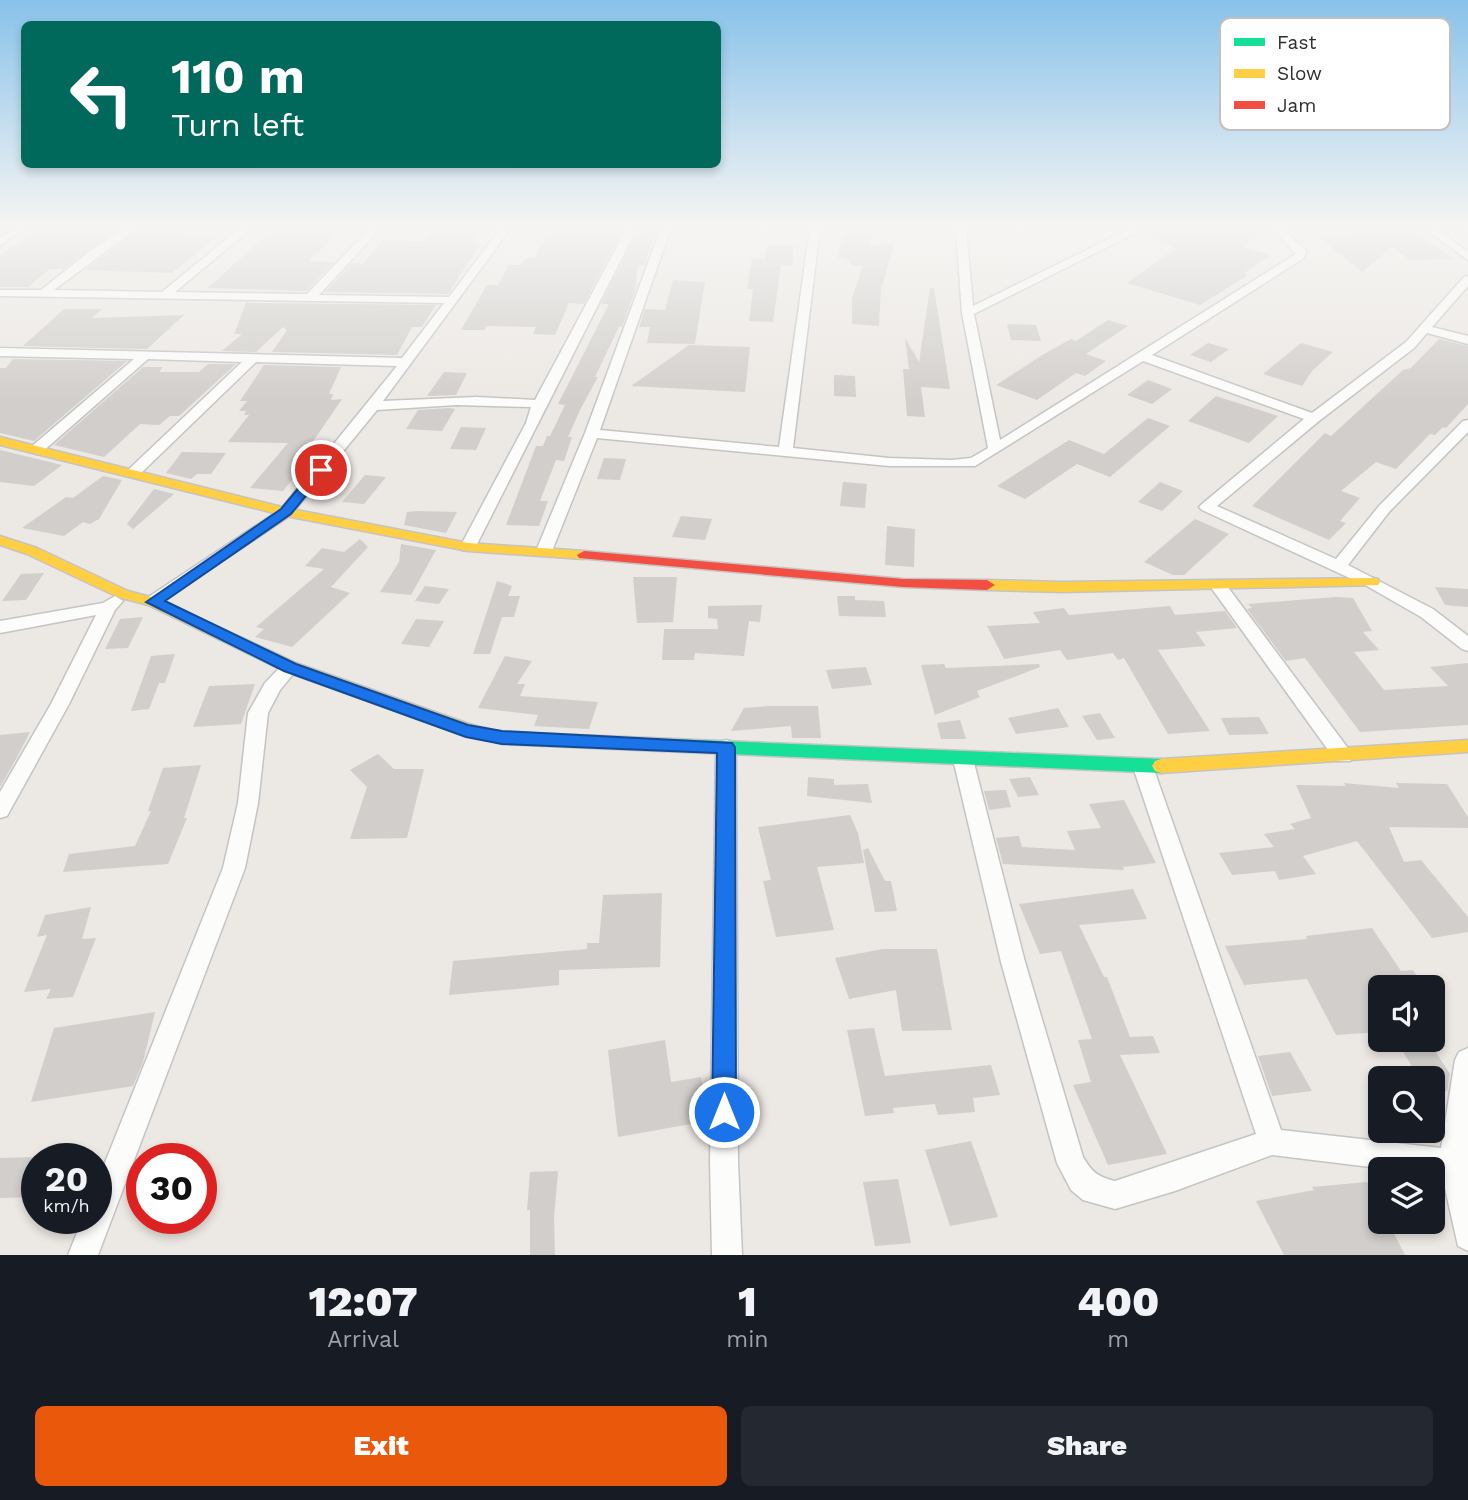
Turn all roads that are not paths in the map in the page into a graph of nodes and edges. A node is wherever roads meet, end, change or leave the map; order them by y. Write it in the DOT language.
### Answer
graph roads {
  1 [pos="52,287"];
  2 [pos="175,287"];
  3 [pos="322,287"];
  4 [pos="464,287"];
  5 [pos="601,287"];
  6 [pos="645,287"];
  7 [pos="807,287"];
  8 [pos="966,287"];
  9 [pos="1021,287"];
  10 [pos="1252,287"];
  11 [pos="1462,287"];
  12 [pos="0,293"];
  13 [pos="44,293"];
  14 [pos="166,294"];
  15 [pos="312,297"];
  16 [pos="454,300"];
  17 [pos="968,313"];
  18 [pos="1426,329"];
  19 [pos="1468,340"];
  20 [pos="0,352"];
  21 [pos="146,355"];
  22 [pos="1142,356"];
  23 [pos="253,358"];
  24 [pos="403,362"];
  25 [pos="539,404"];
  26 [pos="373,406"];
  27 [pos="1314,418"];
  28 [pos="1468,424"];
  29 [pos="592,433"];
  30 [pos="0,441"];
  31 [pos="36,450"];
  32 [pos="995,450"];
  33 [pos="785,452"];
  34 [pos="133,472"];
  35 [pos="286,512"];
  36 [pos="0,540"];
  37 [pos="468,547"];
  38 [pos="544,551"];
  39 [pos="1338,567"];
  40 [pos="1373,582"];
  41 [pos="1218,586"];
  42 [pos="116,600"];
  43 [pos="153,602"];
  44 [pos="1438,622"];
  45 [pos="0,626"];
  46 [pos="1468,626"];
  47 [pos="1468,645"];
  48 [pos="290,667"];
  49 [pos="1468,746"];
  50 [pos="726,747"];
  51 [pos="1343,756"];
  52 [pos="963,759"];
  53 [pos="1143,767"];
  54 [pos="0,810"];
  55 [pos="1468,1060"];
  56 [pos="1272,1142"];
  57 [pos="1460,1167"];
  58 [pos="1468,1236"];
  59 [pos="83,1255"];
  60 [pos="727,1255"];
  1 -- 13 [label="street"];
  2 -- 14 [label="street"];
  3 -- 15 [label="street"];
  4 -- 16 [label="street"];
  5 -- 25 [label="street"];
  6 -- 29 [label="street"];
  7 -- 33 [label="street"];
  8 -- 17 [label="street"];
  9 -- 17 [label="street"];
  10 -- 22 [label="street"];
  11 -- 18 [label="street"];
  12 -- 13 [label="street"];
  13 -- 14 [label="street"];
  14 -- 15 [label="street"];
  15 -- 16 [label="street"];
  16 -- 24 [label="street"];
  17 -- 32 [label="street"];
  18 -- 19 [label="street"];
  18 -- 27 [label="street"];
  20 -- 21 [label="street"];
  21 -- 23 [label="street"];
  21 -- 31 [label="street"];
  22 -- 27 [label="street"];
  22 -- 32 [label="street"];
  23 -- 24 [label="street"];
  23 -- 34 [label="street"];
  24 -- 26 [label="street"];
  25 -- 26 [label="street"];
  25 -- 37 [label="street"];
  26 -- 35 [label="street"];
  27 -- 39 [label="street"];
  28 -- 39 [label="street"];
  29 -- 33 [label="street"];
  29 -- 38 [label="street"];
  30 -- 31 [label="street"];
  31 -- 34 [label="street"];
  32 -- 33 [label="street"];
  34 -- 35 [label="street"];
  35 -- 37 [label="street"];
  35 -- 43 [label="street"];
  36 -- 42 [label="street"];
  37 -- 38 [label="street"];
  38 -- 41 [label="street"];
  39 -- 40 [label="street"];
  40 -- 41 [label="street"];
  40 -- 44 [label="street"];
  41 -- 51 [label="street"];
  42 -- 43 [label="street"];
  42 -- 45 [label="street"];
  42 -- 54 [label="street"];
  43 -- 48 [label="street"];
  44 -- 46 [label="street"];
  44 -- 47 [label="street"];
  48 -- 50 [label="street"];
  48 -- 59 [label="street"];
  49 -- 51 [label="street"];
  50 -- 52 [label="street"];
  50 -- 60 [label="street"];
  51 -- 53 [label="street"];
  52 -- 53 [label="street"];
  52 -- 56 [label="street"];
  53 -- 56 [label="street"];
  55 -- 57 [label="street"];
  56 -- 57 [label="street"];
  57 -- 58 [label="street"];
}
